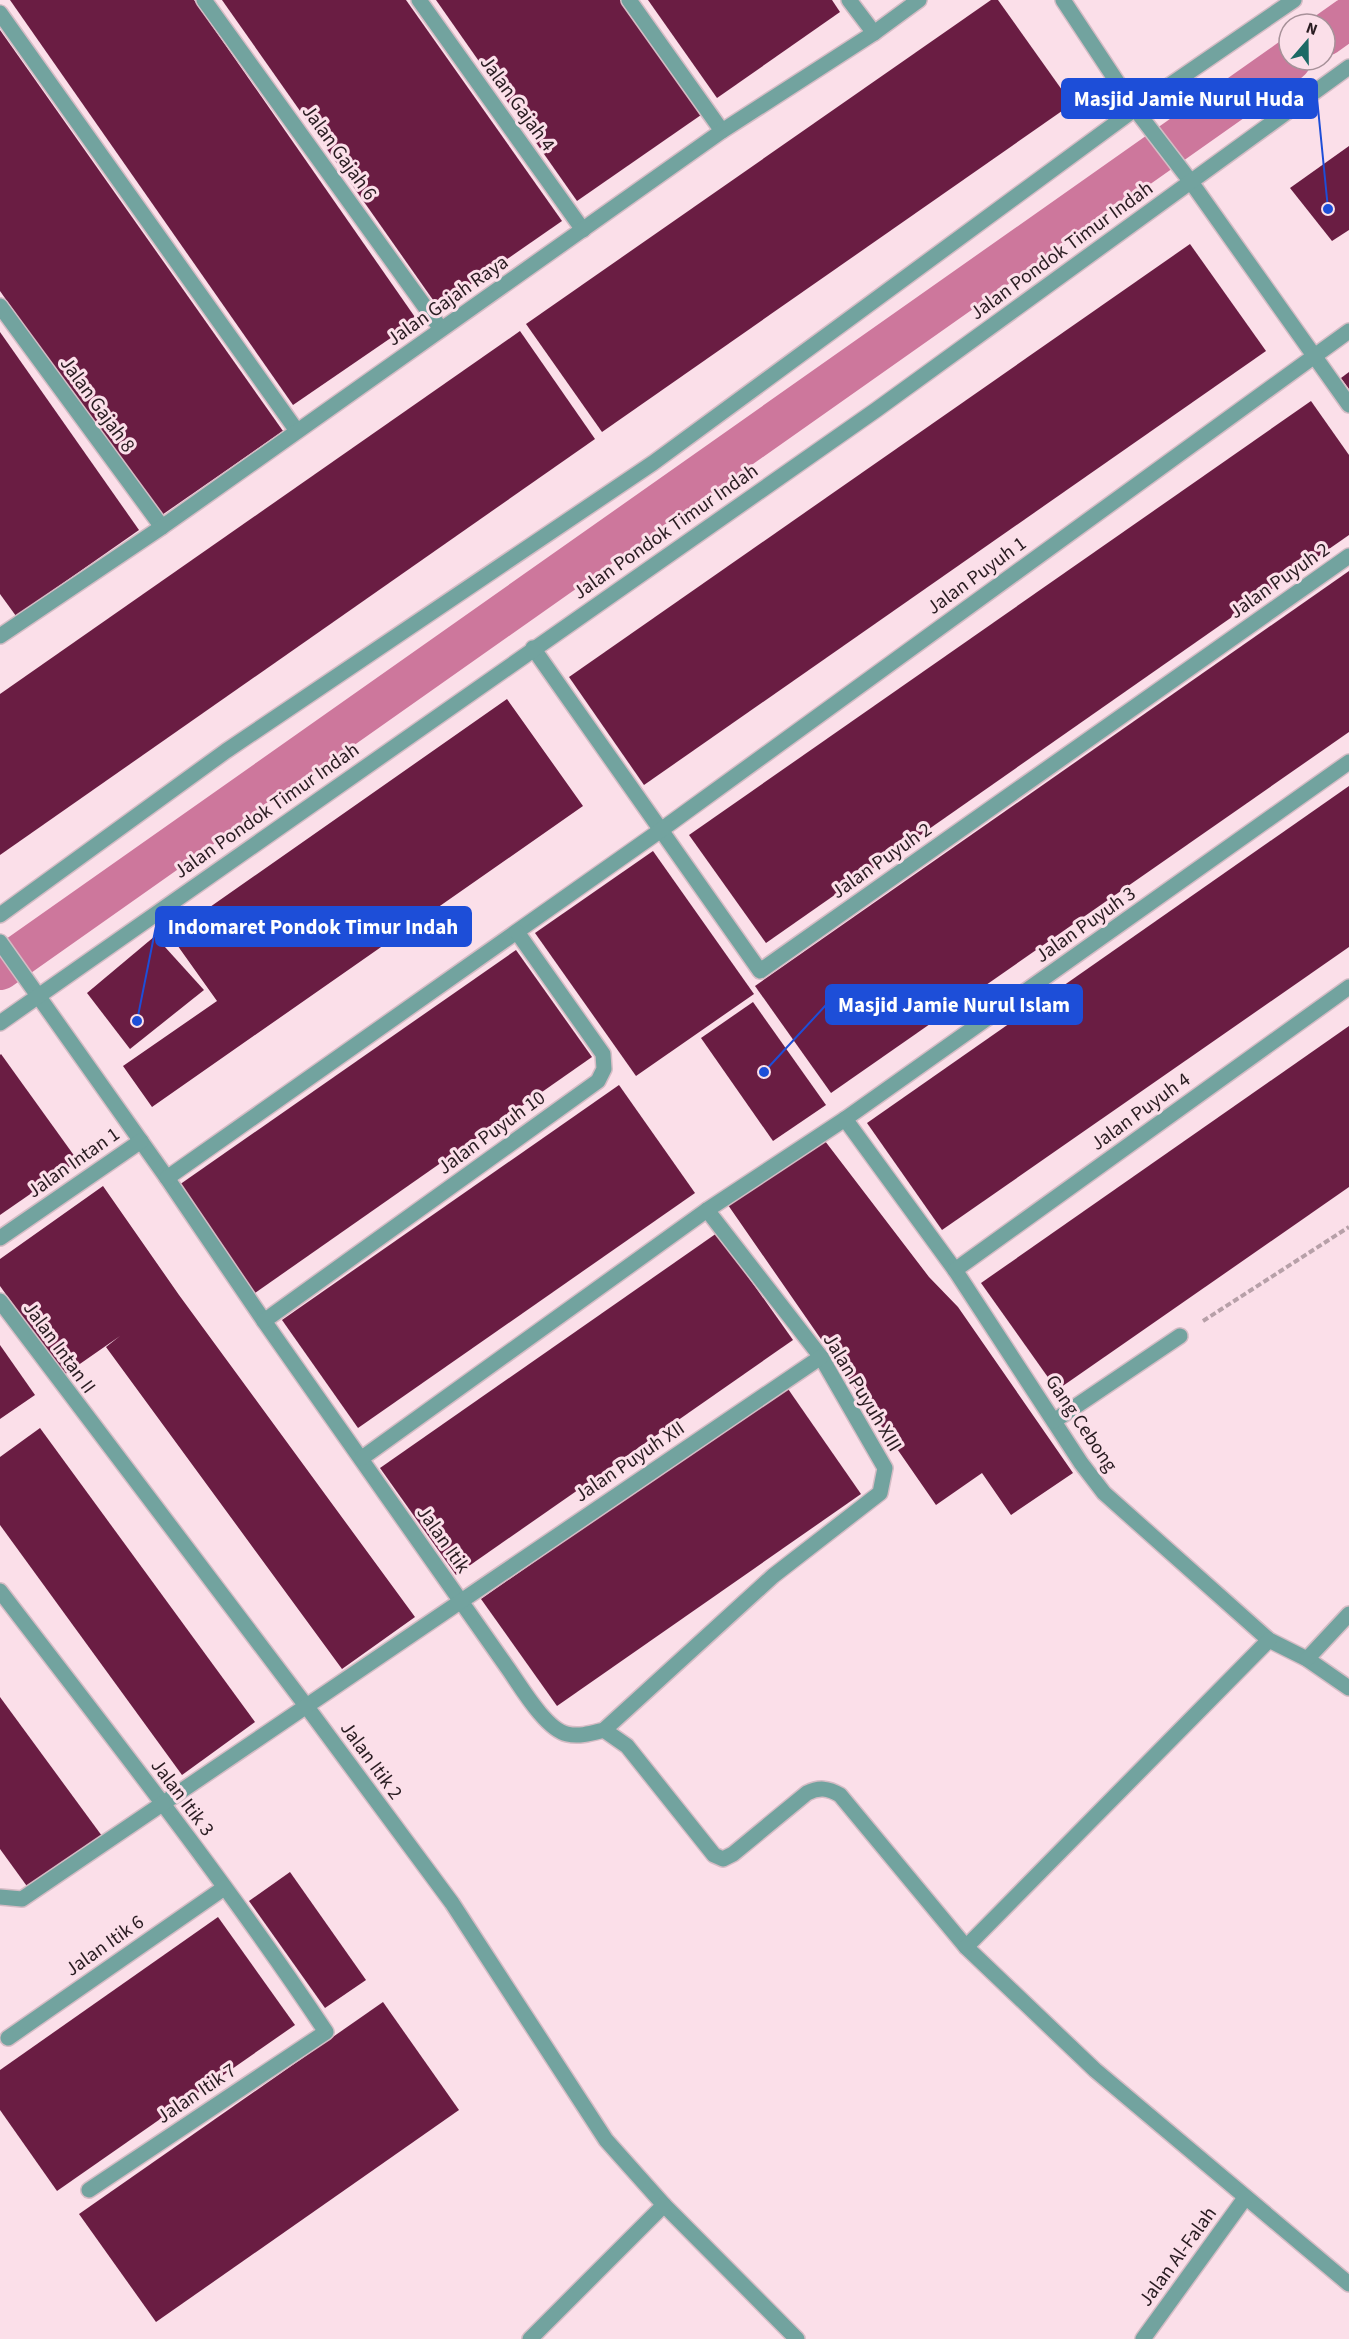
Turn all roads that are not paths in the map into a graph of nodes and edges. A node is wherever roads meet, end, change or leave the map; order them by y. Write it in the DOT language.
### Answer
graph roads {
  1 [pos="204,0"];
  2 [pos="418,0"];
  3 [pos="629,0"];
  4 [pos="849,0"];
  5 [pos="919,0"];
  6 [pos="1063,0"];
  7 [pos="1294,0"];
  8 [pos="0,13"];
  9 [pos="874,33"];
  10 [pos="1349,67"];
  11 [pos="1135,110"];
  12 [pos="722,130"];
  13 [pos="1191,182"];
  14 [pos="583,230"];
  15 [pos="0,306"];
  16 [pos="441,329"];
  17 [pos="1349,331"];
  18 [pos="1316,355"];
  19 [pos="1349,405"];
  20 [pos="297,431"];
  21 [pos="162,527"];
  22 [pos="1349,556"];
  23 [pos="2,630"];
  24 [pos="533,648"];
  25 [pos="1349,762"];
  26 [pos="661,830"];
  27 [pos="0,915"];
  28 [pos="517,932"];
  29 [pos="0,942"];
  30 [pos="1349,987"];
  31 [pos="39,997"];
  32 [pos="0,1023"];
  33 [pos="845,1119"];
  34 [pos="141,1141"];
  35 [pos="167,1178"];
  36 [pos="707,1210"];
  37 [pos="0,1238"];
  38 [pos="955,1270"];
  39 [pos="0,1301"];
  40 [pos="264,1321"];
  41 [pos="1180,1336"];
  42 [pos="820,1357"];
  43 [pos="86,1418"];
  44 [pos="1054,1421"];
  45 [pos="362,1458"];
  46 [pos="0,1591"];
  47 [pos="461,1600"];
  48 [pos="1349,1614"];
  49 [pos="1269,1640"];
  50 [pos="1307,1659"];
  51 [pos="1349,1688"];
  52 [pos="307,1707"];
  53 [pos="604,1730"];
  54 [pos="164,1805"];
  55 [pos="224,1888"];
  56 [pos="0,1897"];
  57 [pos="966,1947"];
  58 [pos="326,2032"];
  59 [pos="8,2038"];
  60 [pos="89,2190"];
  61 [pos="1245,2198"];
  62 [pos="664,2205"];
  63 [pos="1349,2284"];
  64 [pos="530,2339"];
  65 [pos="797,2339"];
  66 [pos="1143,2339"];
  1 -- 16 [label="street, Jalan Gajah 6"];
  2 -- 14 [label="street, Jalan Gajah 4"];
  3 -- 12 [label="street"];
  4 -- 9 [label="street"];
  5 -- 9 [label="street, Jalan Gajah Raya"];
  6 -- 11 [label="street"];
  7 -- 11 [label="street"];
  8 -- 20 [label="street"];
  9 -- 12 [label="street, Jalan Gajah Raya"];
  10 -- 13 [label="street, Jalan Pondok Timur Indah"];
  11 -- 13 [label="street"];
  11 -- 27 [label="street"];
  12 -- 14 [label="street, Jalan Gajah Raya"];
  13 -- 18 [label="street"];
  13 -- 24 [label="street, Jalan Pondok Timur Indah"];
  14 -- 16 [label="street, Jalan Gajah Raya"];
  15 -- 21 [label="street, Jalan Gajah 8"];
  16 -- 20 [label="street, Jalan Gajah Raya"];
  17 -- 18 [label="street, Jalan Puyuh 1"];
  18 -- 19 [label="street"];
  18 -- 26 [label="street, Jalan Puyuh 1"];
  20 -- 21 [label="street, Jalan Gajah Raya"];
  21 -- 23 [label="street, Jalan Gajah Raya"];
  22 -- 26 [label="street, Jalan Puyuh 2"];
  24 -- 26 [label="street, Jalan Puyuh 2"];
  24 -- 31 [label="street, Jalan Pondok Timur Indah"];
  25 -- 33 [label="street, Jalan Puyuh 3"];
  26 -- 28 [label="street, Jalan Puyuh 1"];
  28 -- 35 [label="street, Jalan Puyuh 1"];
  28 -- 40 [label="street, Jalan Puyuh 10"];
  29 -- 31 [label="street, Jalan Itik"];
  30 -- 38 [label="street, Jalan Puyuh 4"];
  31 -- 32 [label="street, Jalan Pondok Timur Indah"];
  31 -- 34 [label="street, Jalan Itik"];
  33 -- 36 [label="street, Jalan Puyuh 3"];
  33 -- 38 [label="street, Gang Cebong"];
  34 -- 35 [label="street, Jalan Itik"];
  34 -- 37 [label="street, Jalan Intan 1"];
  35 -- 40 [label="street, Jalan Itik"];
  36 -- 42 [label="street, Jalan Puyuh XIII"];
  36 -- 45 [label="street, Jalan Puyuh 3"];
  38 -- 44 [label="street, Gang Cebong"];
  39 -- 43 [label="street, Jalan Intan II"];
  40 -- 45 [label="street, Jalan Itik"];
  41 -- 44 [label="street"];
  42 -- 47 [label="street, Jalan Puyuh XII"];
  42 -- 53 [label="street, Jalan Puyuh XIII"];
  43 -- 52 [label="street, Jalan Itik 2"];
  44 -- 49 [label="street, Gang Cebong"];
  45 -- 47 [label="street, Jalan Itik"];
  46 -- 54 [label="street, Jalan Itik 3"];
  47 -- 52 [label="street, Jalan Puyuh XII"];
  47 -- 53 [label="street, Jalan Itik"];
  48 -- 50 [label="street"];
  49 -- 50 [label="street, Gang Cebong"];
  49 -- 57 [label="street"];
  50 -- 51 [label="street, Gang Cebong"];
  52 -- 54 [label="street, Jalan Puyuh XII"];
  52 -- 62 [label="street, Jalan Itik 2"];
  53 -- 57 [label="street"];
  54 -- 55 [label="street, Jalan Itik 3"];
  54 -- 56 [label="street, Jalan Puyuh XII"];
  55 -- 58 [label="street, Jalan Itik 3"];
  55 -- 59 [label="street, Jalan Itik 6"];
  57 -- 61 [label="street"];
  58 -- 60 [label="street, Jalan Itik 7"];
  61 -- 63 [label="street"];
  61 -- 66 [label="street, Jalan Al-Falah"];
  62 -- 64 [label="street"];
  62 -- 65 [label="street, Jalan Itik 2"];
}
